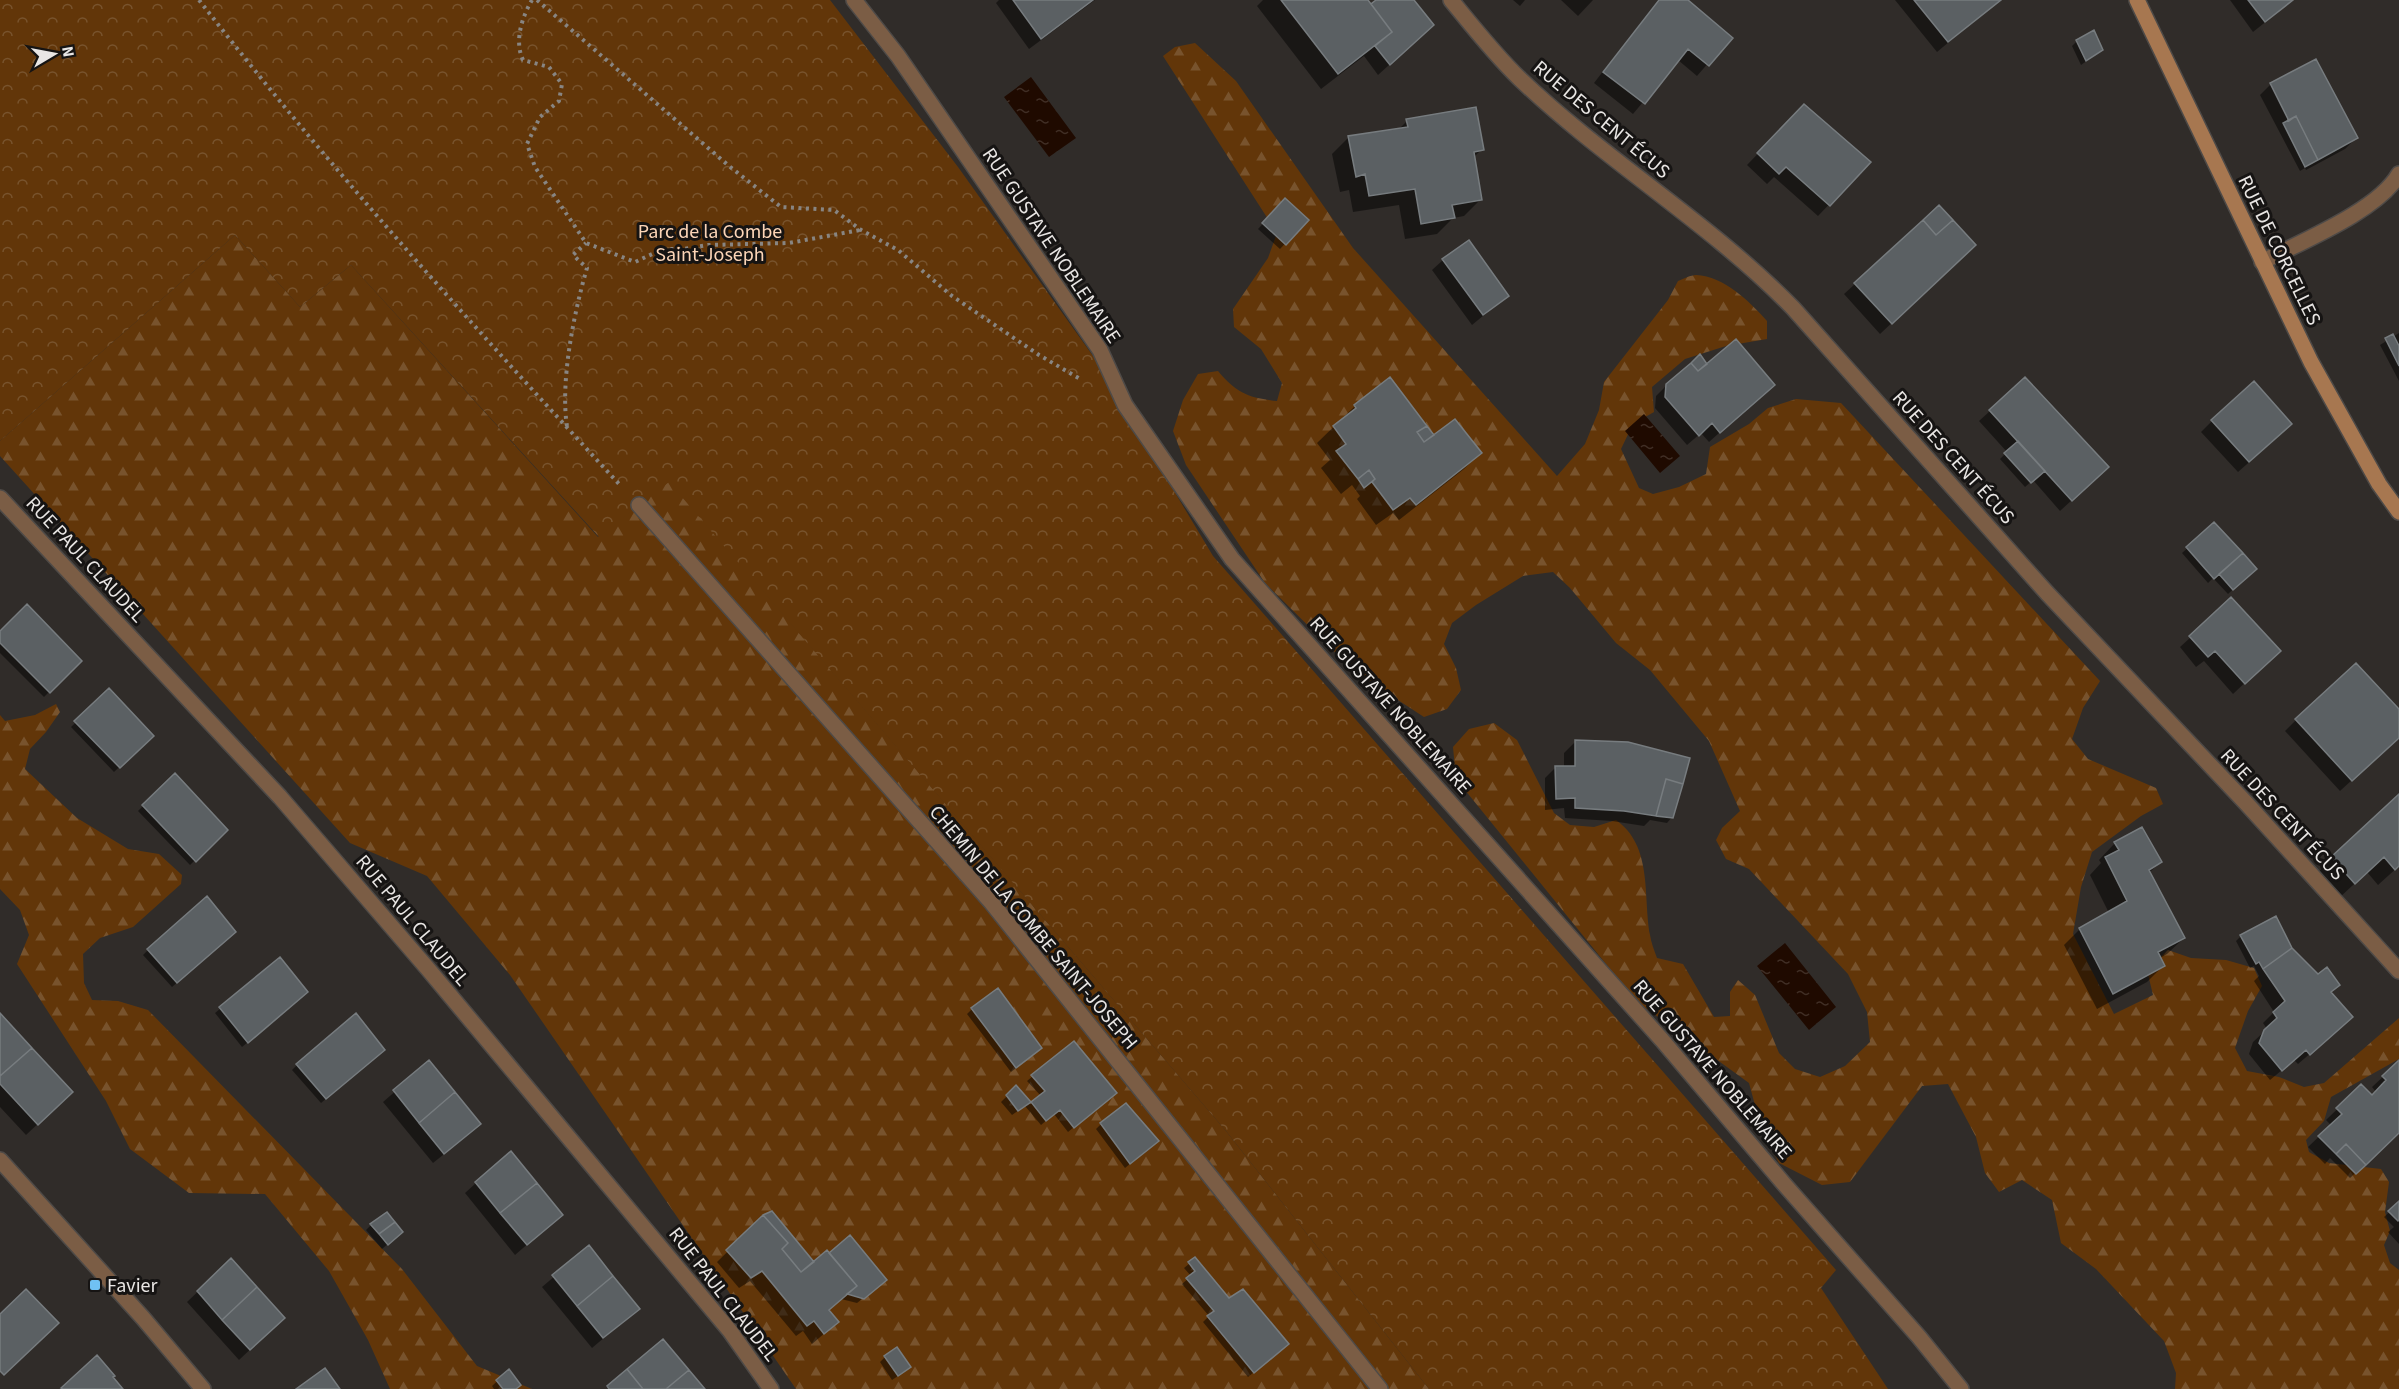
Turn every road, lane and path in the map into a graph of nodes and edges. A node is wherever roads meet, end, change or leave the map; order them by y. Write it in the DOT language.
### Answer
graph roads {
  1 [pos="199,0"];
  2 [pos="535,0"];
  3 [pos="854,0"];
  4 [pos="1451,0"];
  5 [pos="2137,0"];
  6 [pos="2399,174"];
  7 [pos="861,230"];
  8 [pos="586,243"];
  9 [pos="2262,262"];
  10 [pos="1125,405"];
  11 [pos="568,428"];
  12 [pos="0,498"];
  13 [pos="639,505"];
  14 [pos="2399,512"];
  15 [pos="2399,971"];
  16 [pos="0,1160"];
  17 [pos="203,1389"];
  18 [pos="771,1389"];
  19 [pos="1380,1389"];
  20 [pos="1961,1389"];
  1 -- 11 [label="path"];
  2 -- 7 [label="path"];
  2 -- 8 [label="path"];
  3 -- 10 [label="street, RUE GUSTAVE NOBLEMAIRE"];
  4 -- 15 [label="street, RUE DES CENT ÉCUS"];
  5 -- 9 [label="main road, RUE DE CORCELLES"];
  6 -- 9 [label="street"];
  7 -- 8 [label="path"];
  7 -- 10 [label="path"];
  8 -- 11 [label="path"];
  9 -- 14 [label="main road, RUE DE CORCELLES"];
  10 -- 20 [label="street, RUE GUSTAVE NOBLEMAIRE"];
  11 -- 13 [label="path"];
  12 -- 18 [label="street, RUE PAUL CLAUDEL"];
  13 -- 19 [label="street, CHEMIN DE LA COMBE SAINT-JOSEPH"];
  16 -- 17 [label="street"];
}
